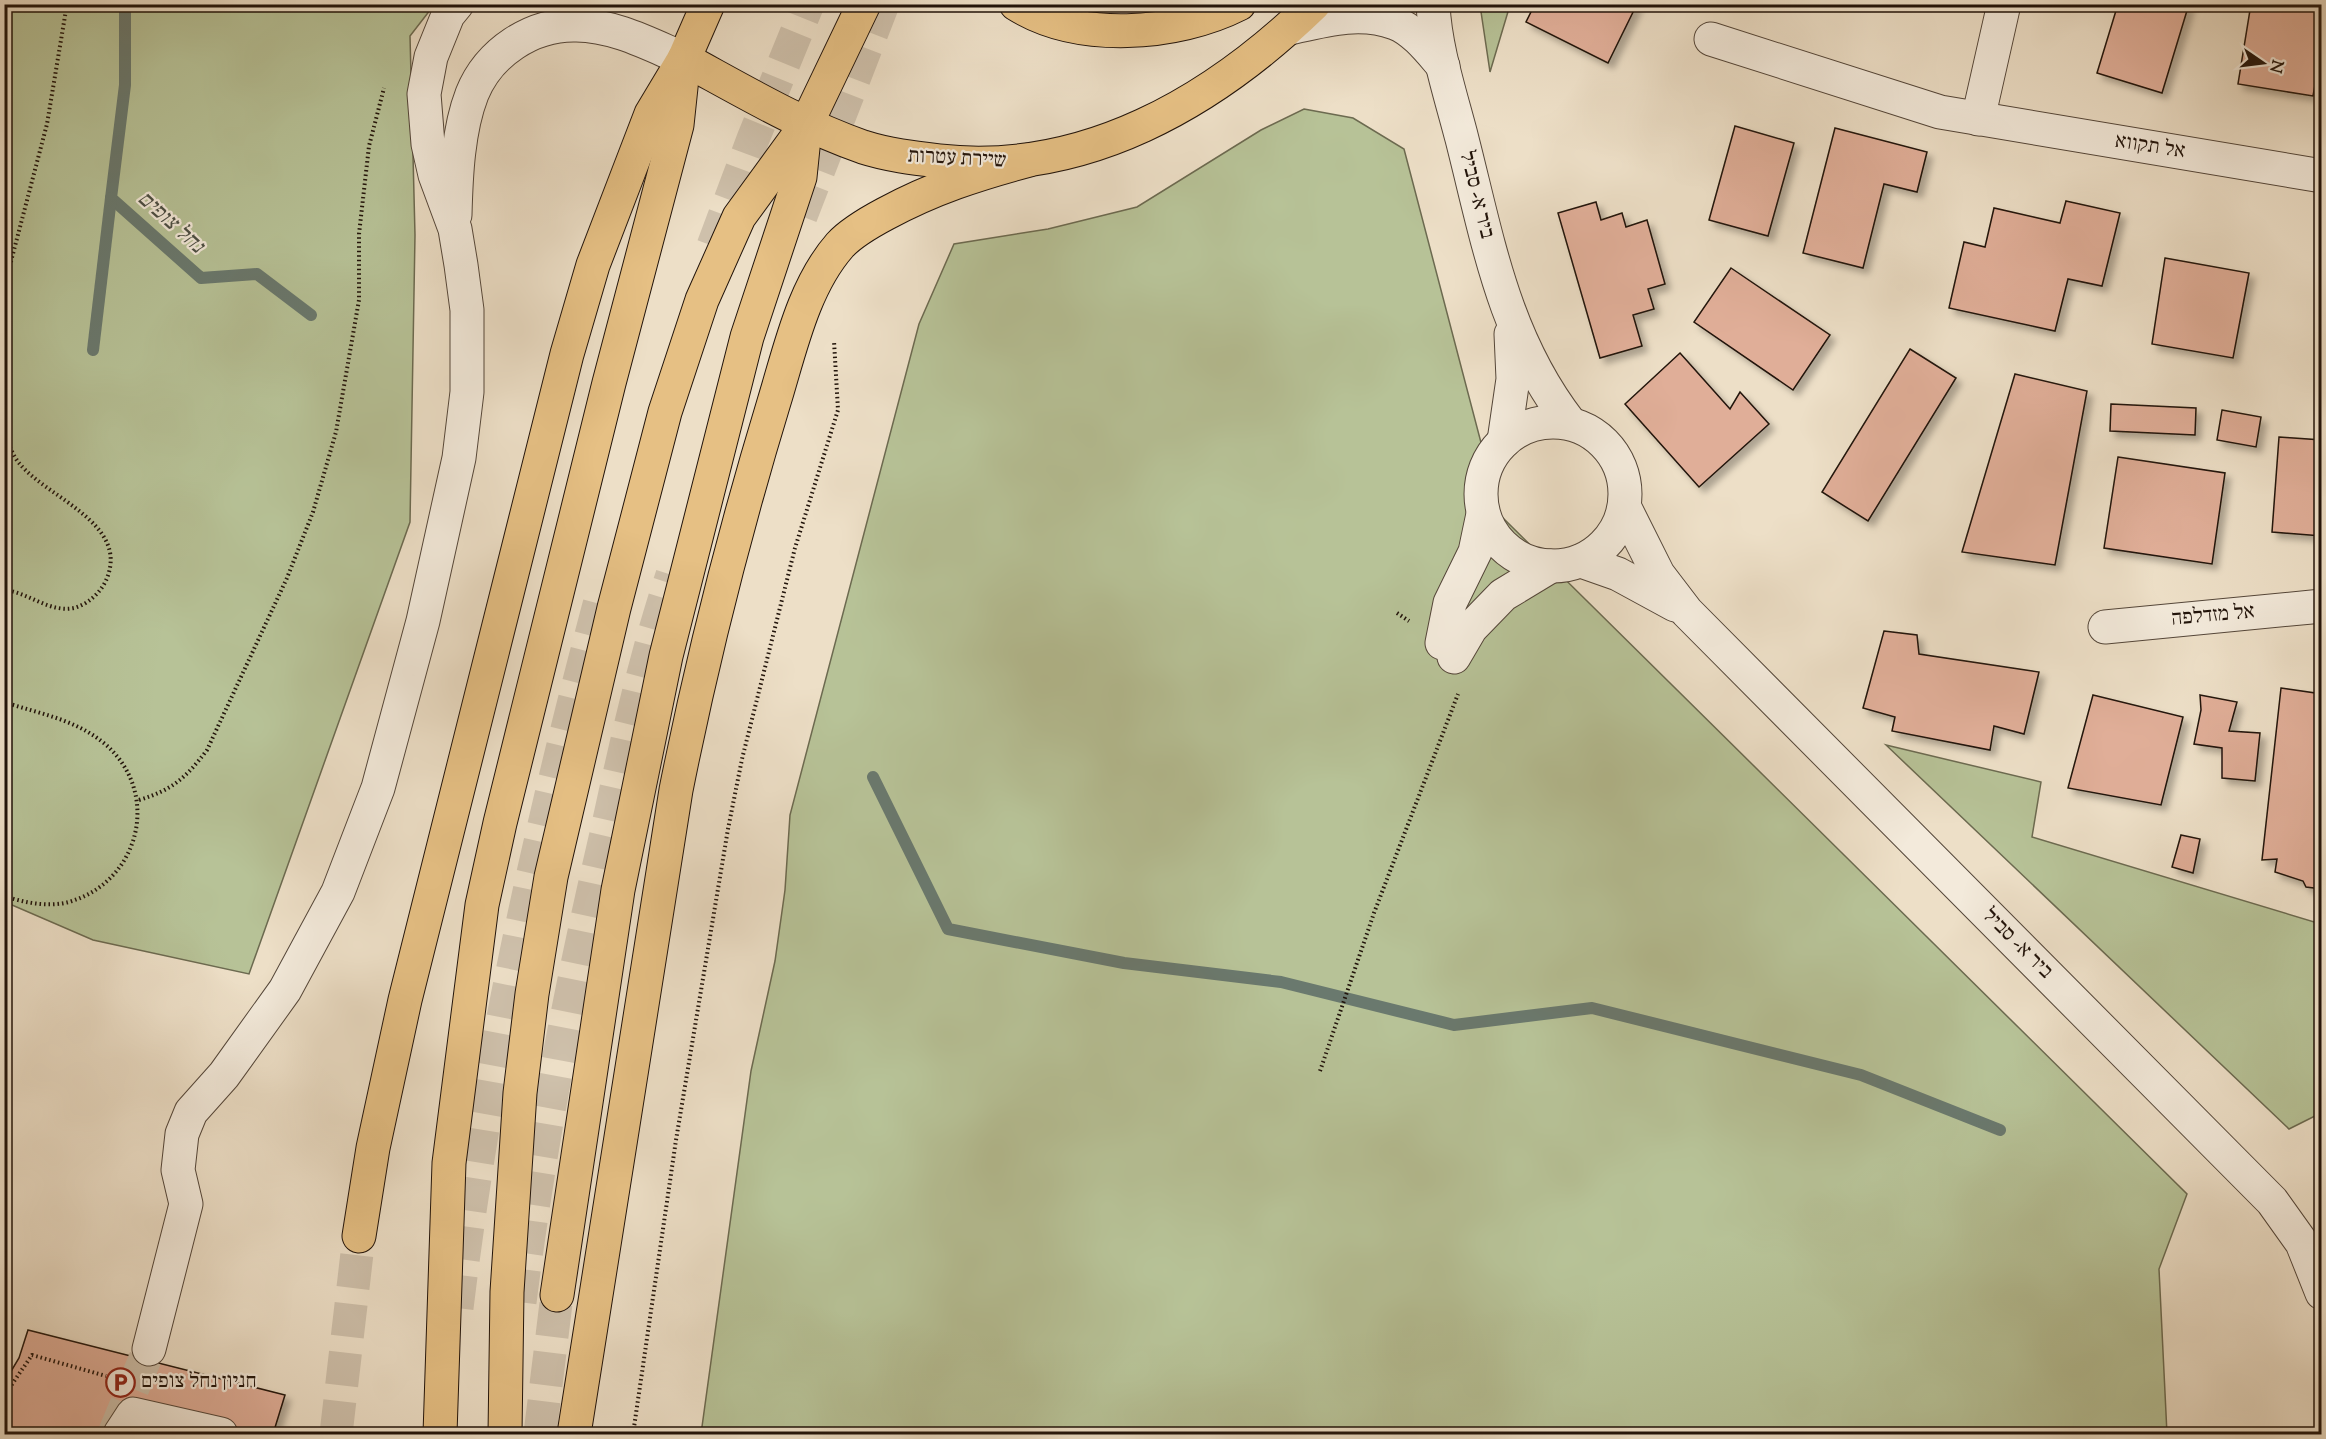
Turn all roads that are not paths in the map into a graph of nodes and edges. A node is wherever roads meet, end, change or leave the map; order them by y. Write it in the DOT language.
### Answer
graph roads {
  1 [pos="456,4"];
  2 [pos="708,4"];
  3 [pos="864,4"];
  4 [pos="1016,4"];
  5 [pos="1239,4"];
  6 [pos="1314,4"];
  7 [pos="1433,4"];
  8 [pos="2004,4"];
  9 [pos="1290,28"];
  10 [pos="1711,39"];
  11 [pos="684,59"];
  12 [pos="1443,66"];
  13 [pos="1978,119"];
  14 [pos="806,125"];
  15 [pos="1029,160"];
  16 [pos="2322,176"];
  17 [pos="455,229"];
  18 [pos="1511,323"];
  19 [pos="1570,423"];
  20 [pos="1504,441"];
  21 [pos="1625,508"];
  22 [pos="1483,514"];
  23 [pos="1566,563"];
  24 [pos="2322,606"];
  25 [pos="1687,612"];
  26 [pos="2105,627"];
  27 [pos="359,1236"];
  28 [pos="2322,1293"];
  29 [pos="557,1295"];
  30 [pos="149,1349"];
  31 [pos="120,1434"];
  32 [pos="221,1434"];
  33 [pos="440,1434"];
  34 [pos="505,1434"];
  35 [pos="574,1434"];
  1 -- 17 [label="street"];
  2 -- 11 [label="main road"];
  3 -- 14 [label="main road"];
  4 -- 5 [label="main road"];
  6 -- 9 [label="main road, שיירת עטרות"];
  7 -- 12 [label="street, ביר א- סביל"];
  8 -- 13 [label="street"];
  9 -- 12 [label="street, ביר א- סביל"];
  9 -- 15 [label="main road, שיירת עטרות"];
  10 -- 13 [label="street, אל תקווא"];
  11 -- 14 [label="main road, שיירת עטרות"];
  11 -- 17 [label="street"];
  11 -- 27 [label="main road"];
  11 -- 33 [label="main road"];
  12 -- 18 [label="street, ביר א- סביל"];
  13 -- 16 [label="street, אל תקווא"];
  14 -- 15 [label="main road, שיירת עטרות"];
  14 -- 29 [label="main road"];
  14 -- 34 [label="main road"];
  15 -- 35 [label="main road"];
  17 -- 30 [label="street"];
  18 -- 19 [label="street, ביר א- סביל"];
  18 -- 20 [label="street, ביר א- סביל"];
  19 -- 20 [label="street"];
  19 -- 21 [label="street"];
  20 -- 22 [label="street"];
  21 -- 23 [label="street"];
  21 -- 25 [label="street, ביר א- סביל"];
  22 -- 23 [label="street"];
  22 -- 23 [label="street"];
  23 -- 25 [label="street, ביר א- סביל"];
  24 -- 26 [label="street, אל מזדלפה"];
  25 -- 28 [label="street, ביר א- סביל"];
  31 -- 32 [label="street"];
}
